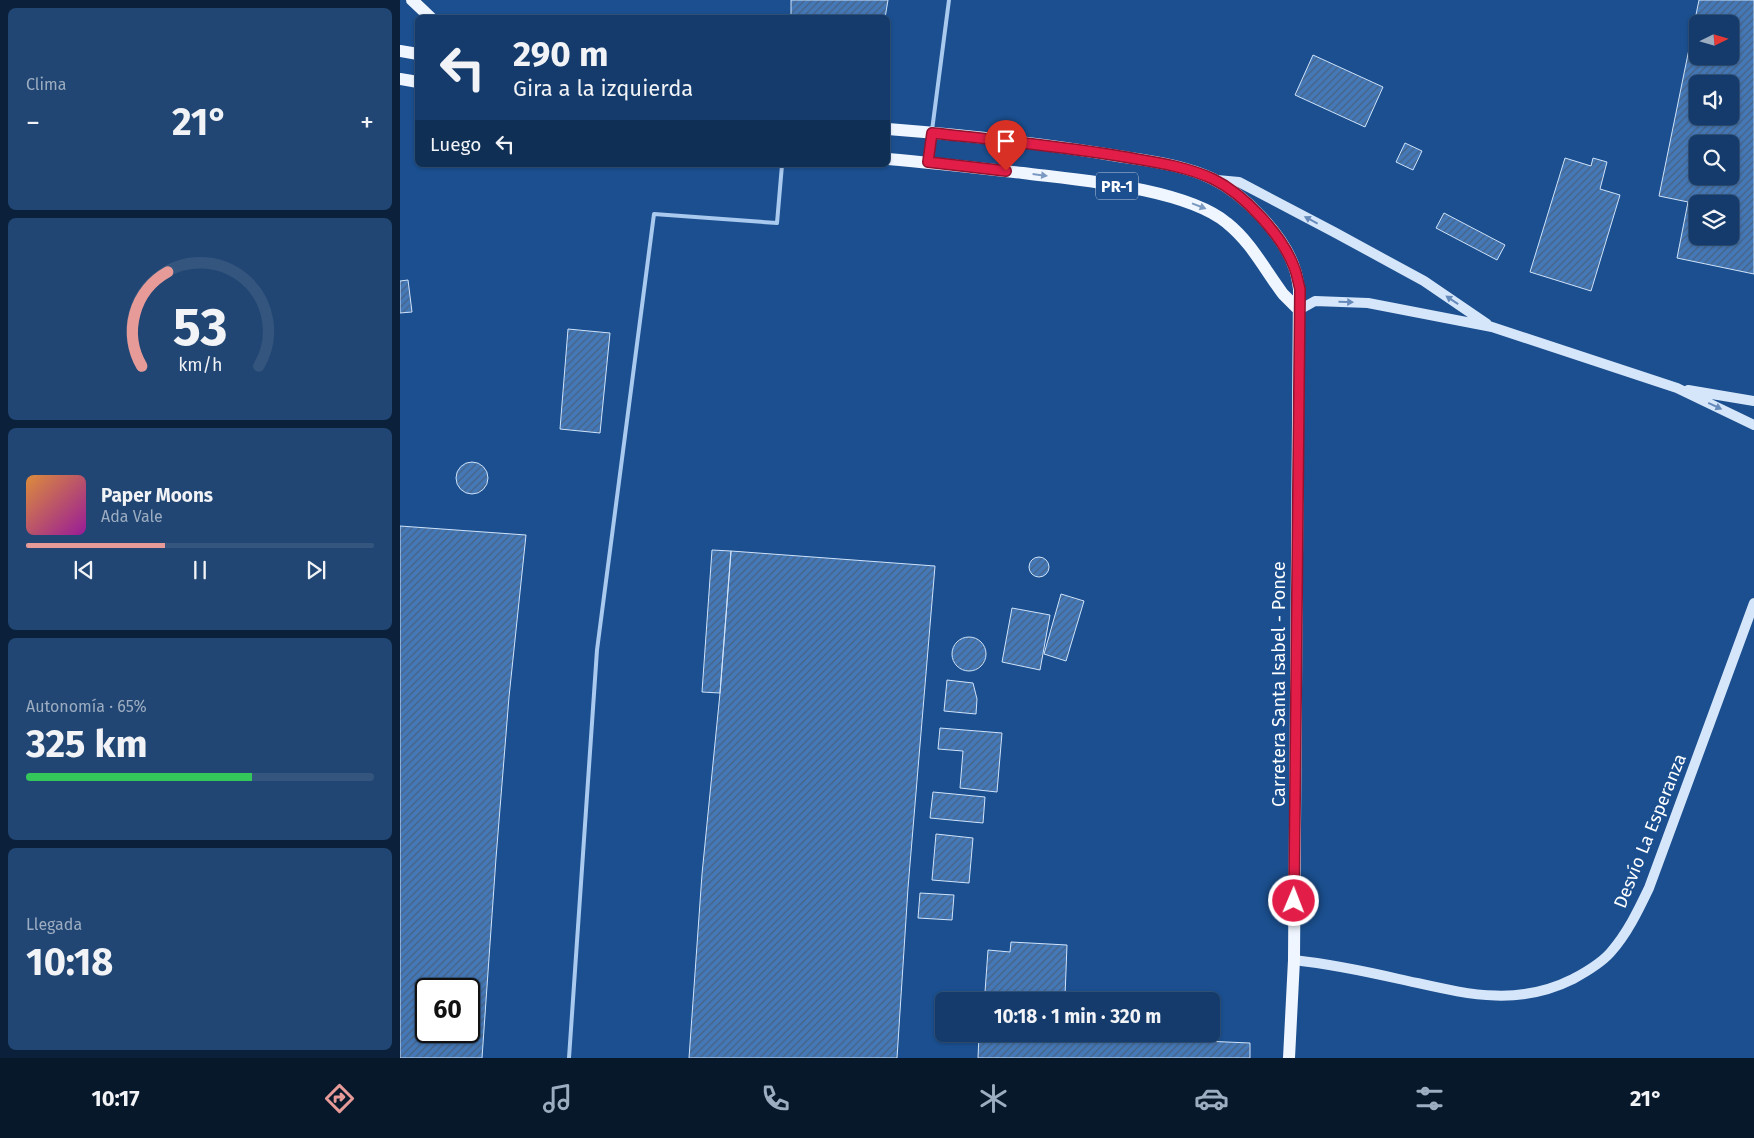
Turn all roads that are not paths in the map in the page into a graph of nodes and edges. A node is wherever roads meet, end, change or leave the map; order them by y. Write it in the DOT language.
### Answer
graph roads {
  1 [pos="412,0"];
  2 [pos="949,0"];
  3 [pos="428,15"];
  4 [pos="400,51"];
  5 [pos="415,54"];
  6 [pos="400,79"];
  7 [pos="415,82"];
  8 [pos="890,129"];
  9 [pos="932,133"];
  10 [pos="890,159"];
  11 [pos="928,162"];
  12 [pos="782,167"];
  13 [pos="1215,180"];
  14 [pos="1299,310"];
  15 [pos="1492,327"];
  16 [pos="1677,388"];
  17 [pos="1754,401"];
  18 [pos="1754,425"];
  19 [pos="1754,603"];
  20 [pos="1294,960"];
  21 [pos="569,1058"];
  22 [pos="1289,1058"];
  1 -- 3 [label="main road"];
  2 -- 9 [label="lane"];
  4 -- 5 [label="main road"];
  6 -- 7 [label="main road"];
  8 -- 9 [label="main road, Carretera Santa Isabel - Ponce / PR-1"];
  9 -- 11 [label="lane"];
  9 -- 13 [label="main road, Carretera Santa Isabel - Ponce / PR-1"];
  10 -- 11 [label="main road, PR-1"];
  11 -- 14 [label="main road, PR-1, one-way"];
  12 -- 21 [label="lane"];
  13 -- 14 [label="main road, Carretera Santa Isabel - Ponce / PR-1"];
  15 -- 13 [label="main road, one-way"];
  14 -- 15 [label="main road, one-way"];
  14 -- 20 [label="main road, Carretera Santa Isabel - Ponce / PR-1"];
  15 -- 16 [label="main road"];
  16 -- 17 [label="main road"];
  16 -- 18 [label="main road, one-way"];
  19 -- 20 [label="main road, Desvío La Esperanza"];
  20 -- 22 [label="main road, Carretera Santa Isabel - Ponce / PR-1"];
}
